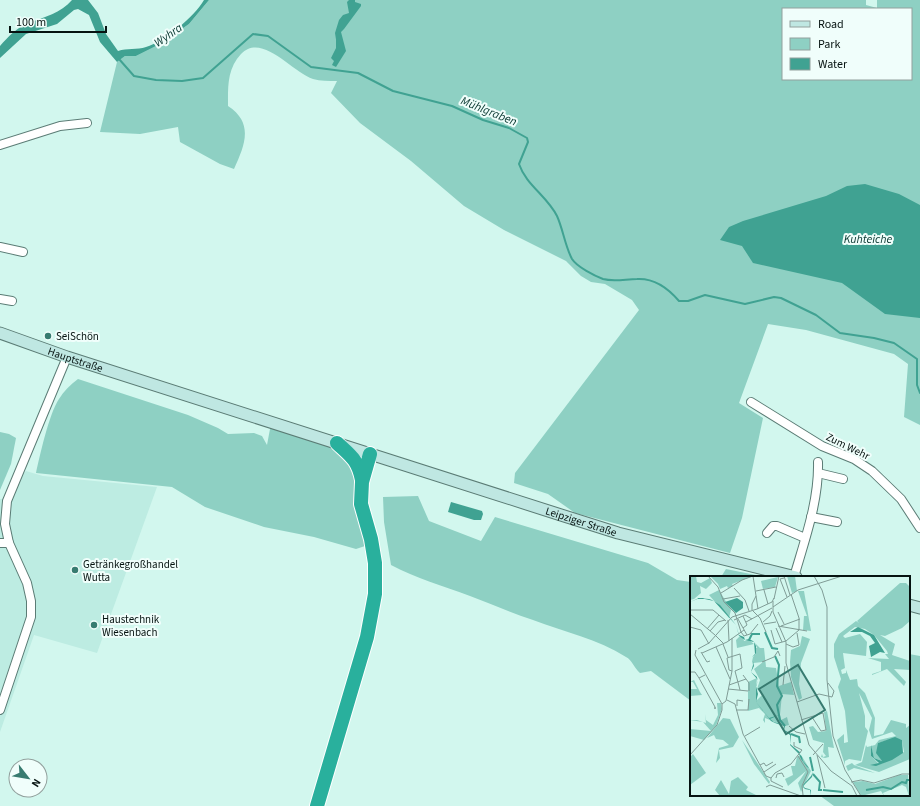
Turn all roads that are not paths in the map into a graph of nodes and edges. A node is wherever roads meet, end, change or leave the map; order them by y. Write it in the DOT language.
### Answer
graph roads {
  1 [pos="87,123"];
  2 [pos="0,144"];
  3 [pos="0,247"];
  4 [pos="23,252"];
  5 [pos="0,299"];
  6 [pos="12,301"];
  7 [pos="0,333"];
  8 [pos="67,357"];
  9 [pos="751,402"];
  10 [pos="337,443"];
  11 [pos="370,454"];
  12 [pos="818,462"];
  13 [pos="818,473"];
  14 [pos="843,479"];
  15 [pos="362,482"];
  16 [pos="811,517"];
  17 [pos="837,522"];
  18 [pos="920,528"];
  19 [pos="767,533"];
  20 [pos="805,538"];
  21 [pos="0,543"];
  22 [pos="9,543"];
  23 [pos="791,576"];
  24 [pos="795,576"];
  25 [pos="910,605"];
  26 [pos="920,608"];
  27 [pos="0,710"];
  28 [pos="317,806"];
  1 -- 2 [label="street"];
  3 -- 4 [label="street"];
  5 -- 6 [label="street"];
  7 -- 8 [label="street, Hauptstraße"];
  8 -- 10 [label="street, Hauptstraße"];
  8 -- 22 [label="street"];
  9 -- 18 [label="street, Zum Wehr"];
  10 -- 11 [label="street, Leipziger Straße"];
  10 -- 15 [label="highway"];
  11 -- 15 [label="highway"];
  11 -- 23 [label="street, Leipziger Straße"];
  12 -- 13 [label="street"];
  13 -- 14 [label="street"];
  13 -- 16 [label="street"];
  15 -- 28 [label="highway"];
  16 -- 17 [label="street"];
  16 -- 20 [label="street"];
  19 -- 20 [label="street"];
  20 -- 24 [label="street"];
  21 -- 22 [label="street"];
  22 -- 27 [label="street"];
  25 -- 26 [label="street"];
}
